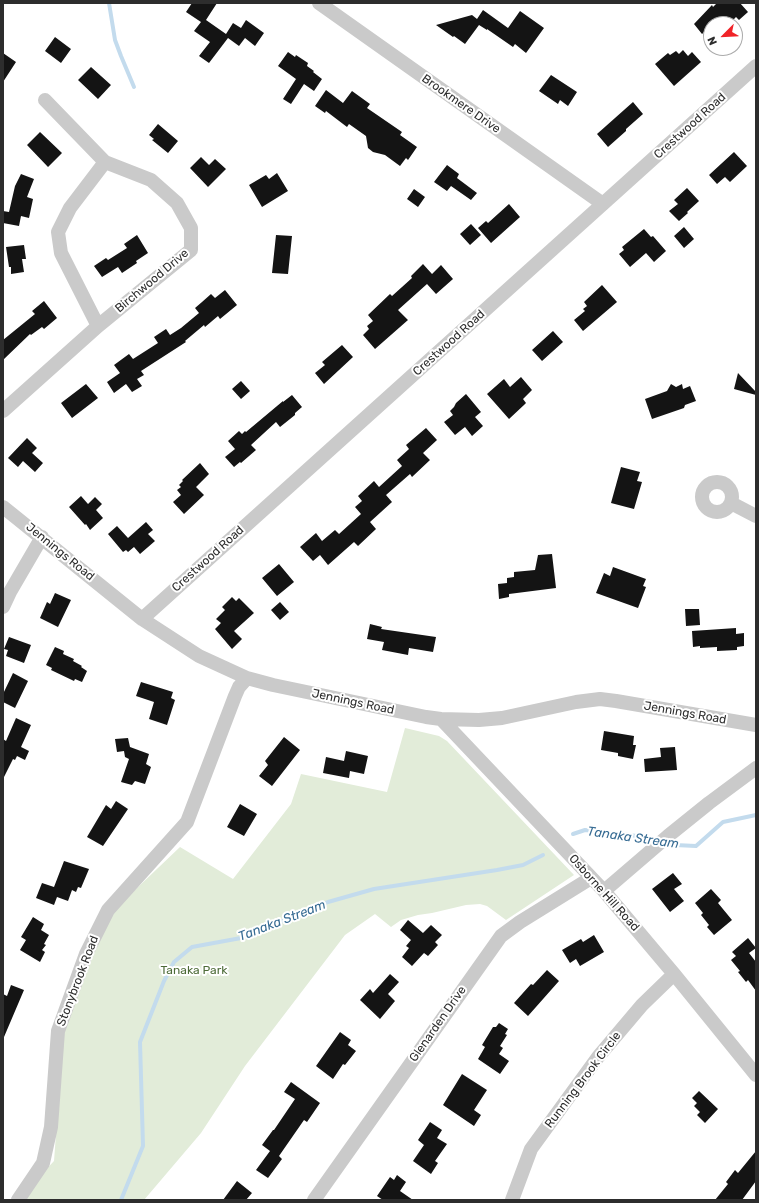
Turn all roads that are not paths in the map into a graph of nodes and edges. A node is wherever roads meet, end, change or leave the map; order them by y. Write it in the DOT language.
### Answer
graph roads {
  1 [pos="319,3"];
  2 [pos="756,66"];
  3 [pos="45,100"];
  4 [pos="105,162"];
  5 [pos="604,204"];
  6 [pos="98,326"];
  7 [pos="3,412"];
  8 [pos="731,503"];
  9 [pos="3,507"];
  10 [pos="756,516"];
  11 [pos="42,537"];
  12 [pos="3,607"];
  13 [pos="142,618"];
  14 [pos="247,678"];
  15 [pos="441,719"];
  16 [pos="756,725"];
  17 [pos="756,768"];
  18 [pos="591,878"];
  19 [pos="604,891"];
  20 [pos="674,974"];
  21 [pos="756,1075"];
  22 [pos="18,1200"];
  23 [pos="314,1200"];
  24 [pos="512,1200"];
  1 -- 5 [label="street, Brookmere Drive"];
  2 -- 5 [label="street, Crestwood Road"];
  3 -- 4 [label="street, Birchwood Drive"];
  4 -- 6 [label="street"];
  4 -- 6 [label="street, Birchwood Drive"];
  5 -- 13 [label="street, Crestwood Road"];
  6 -- 7 [label="street, Birchwood Drive"];
  8 -- 10 [label="street"];
  9 -- 11 [label="street, Jennings Road"];
  11 -- 12 [label="street"];
  11 -- 13 [label="street, Jennings Road"];
  13 -- 14 [label="street, Jennings Road"];
  14 -- 15 [label="street, Jennings Road"];
  14 -- 22 [label="street, Stonybrook Road"];
  15 -- 16 [label="street, Jennings Road"];
  15 -- 18 [label="street, Osborne Hill Road"];
  17 -- 19 [label="street"];
  18 -- 19 [label="street, Osborne Hill Road"];
  18 -- 23 [label="street, Glenarden Drive"];
  19 -- 20 [label="street, Osborne Hill Road"];
  20 -- 21 [label="street, Osborne Hill Road"];
  20 -- 24 [label="street, Running Brook Circle"];
}
